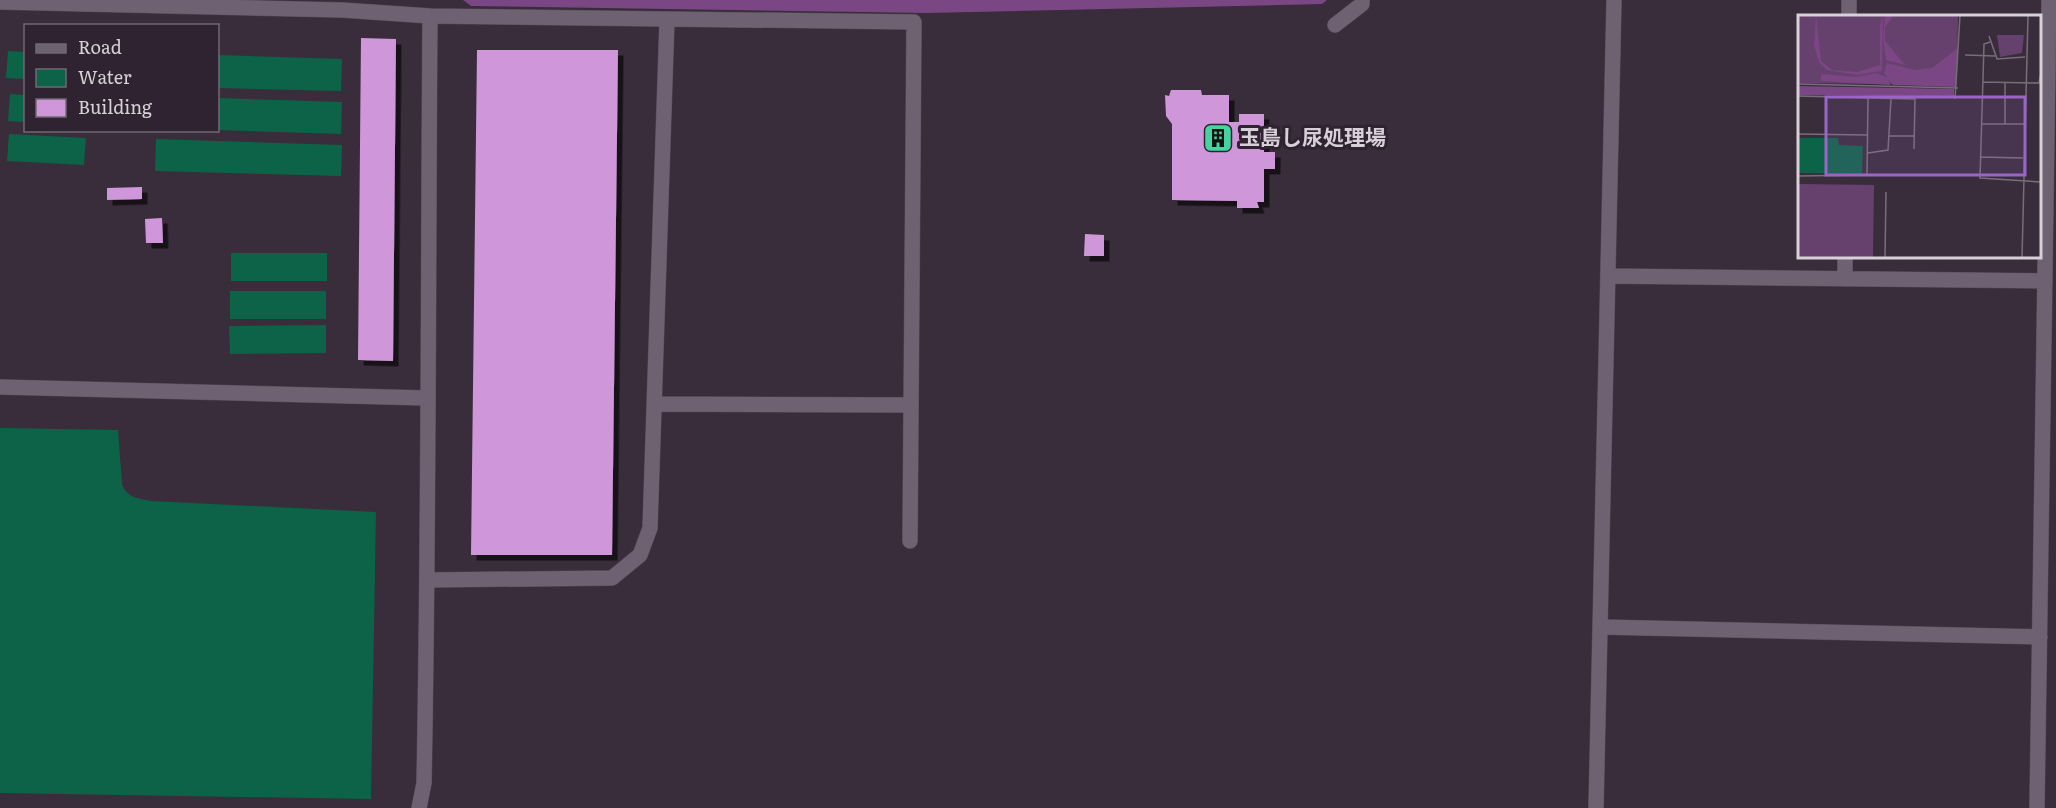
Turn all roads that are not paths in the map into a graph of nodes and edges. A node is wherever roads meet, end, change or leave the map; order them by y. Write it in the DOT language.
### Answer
graph roads {
  1 [pos="1362,0"];
  2 [pos="1614,0"];
  3 [pos="1849,0"];
  4 [pos="2049,0"];
  5 [pos="0,2"];
  6 [pos="1848,15"];
  7 [pos="430,16"];
  8 [pos="667,20"];
  9 [pos="1335,25"];
  10 [pos="1845,258"];
  11 [pos="1609,276"];
  12 [pos="1845,279"];
  13 [pos="2045,281"];
  14 [pos="0,387"];
  15 [pos="426,398"];
  16 [pos="654,404"];
  17 [pos="911,405"];
  18 [pos="910,541"];
  19 [pos="428,580"];
  20 [pos="1601,627"];
  21 [pos="2040,637"];
  22 [pos="419,808"];
  23 [pos="1596,808"];
  24 [pos="2037,808"];
  1 -- 9 [label="lane"];
  2 -- 11 [label="lane"];
  3 -- 6 [label="lane"];
  4 -- 13 [label="lane"];
  5 -- 7 [label="lane"];
  7 -- 8 [label="lane"];
  7 -- 15 [label="lane"];
  8 -- 16 [label="lane"];
  8 -- 17 [label="lane"];
  10 -- 12 [label="lane"];
  11 -- 12 [label="lane"];
  11 -- 20 [label="lane"];
  12 -- 13 [label="lane"];
  13 -- 21 [label="lane"];
  14 -- 15 [label="lane"];
  15 -- 19 [label="lane"];
  16 -- 17 [label="lane"];
  16 -- 19 [label="lane"];
  17 -- 18 [label="lane"];
  19 -- 22 [label="lane"];
  20 -- 21 [label="lane"];
  20 -- 23 [label="lane"];
  21 -- 24 [label="lane"];
}
